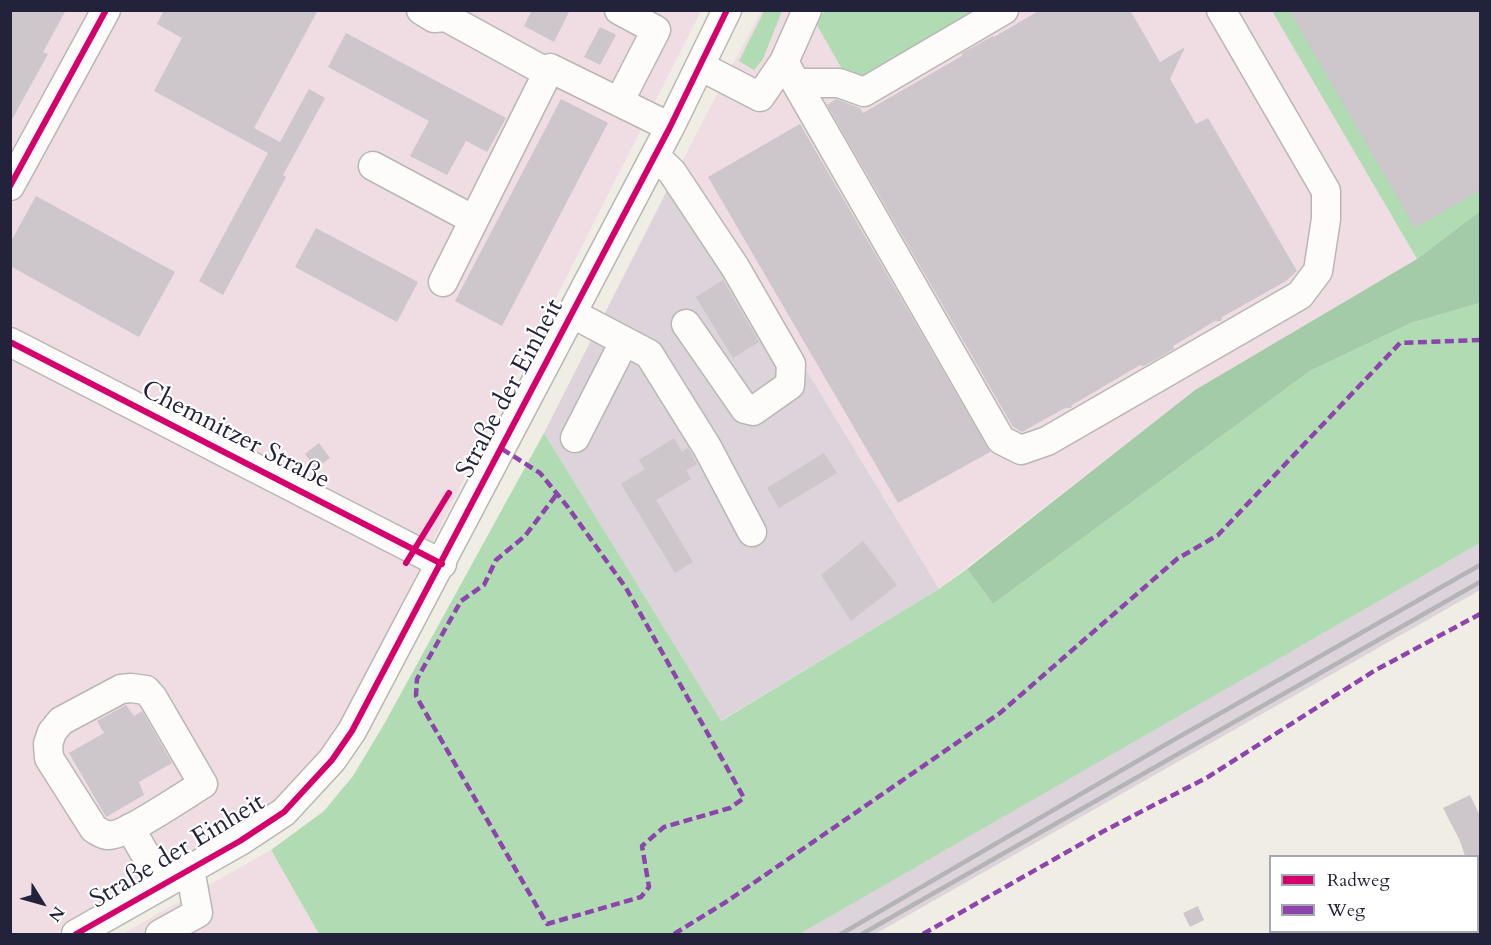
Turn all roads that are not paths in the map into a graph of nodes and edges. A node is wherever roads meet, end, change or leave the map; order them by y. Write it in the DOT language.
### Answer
graph roads {
  1 [pos="106,10"];
  2 [pos="619,10"];
  3 [pos="727,10"];
  4 [pos="807,10"];
  5 [pos="1004,10"];
  6 [pos="1221,10"];
  7 [pos="439,13"];
  8 [pos="700,66"];
  9 [pos="548,73"];
  10 [pos="790,73"];
  11 [pos="619,102"];
  12 [pos="670,127"];
  13 [pos="655,156"];
  14 [pos="373,166"];
  15 [pos="10,186"];
  16 [pos="474,220"];
  17 [pos="443,282"];
  18 [pos="573,314"];
  19 [pos="686,324"];
  20 [pos="10,342"];
  21 [pos="624,342"];
  22 [pos="575,438"];
  23 [pos="752,532"];
  24 [pos="442,564"];
  25 [pos="130,828"];
  26 [pos="190,869"];
  27 [pos="163,885"];
  28 [pos="76,934"];
  29 [pos="160,934"];
  1 -- 15 [label="street"];
  2 -- 11 [label="street"];
  3 -- 8 [label="street, Straße der Einheit"];
  4 -- 10 [label="street"];
  5 -- 10 [label="street"];
  6 -- 10 [label="street"];
  7 -- 9 [label="street"];
  8 -- 10 [label="street"];
  8 -- 12 [label="street, Straße der Einheit"];
  9 -- 11 [label="street"];
  9 -- 16 [label="street"];
  11 -- 12 [label="street"];
  12 -- 13 [label="street, Straße der Einheit"];
  13 -- 18 [label="street, Straße der Einheit"];
  13 -- 19 [label="street"];
  14 -- 16 [label="street"];
  16 -- 17 [label="street"];
  18 -- 21 [label="street"];
  18 -- 24 [label="street, Straße der Einheit"];
  20 -- 24 [label="street, Chemnitzer Straße"];
  21 -- 22 [label="street"];
  21 -- 23 [label="street"];
  24 -- 26 [label="street, Straße der Einheit"];
  25 -- 25 [label="street"];
  25 -- 27 [label="street"];
  26 -- 27 [label="street, Straße der Einheit"];
  26 -- 29 [label="street"];
  27 -- 28 [label="street, Straße der Einheit"];
}
